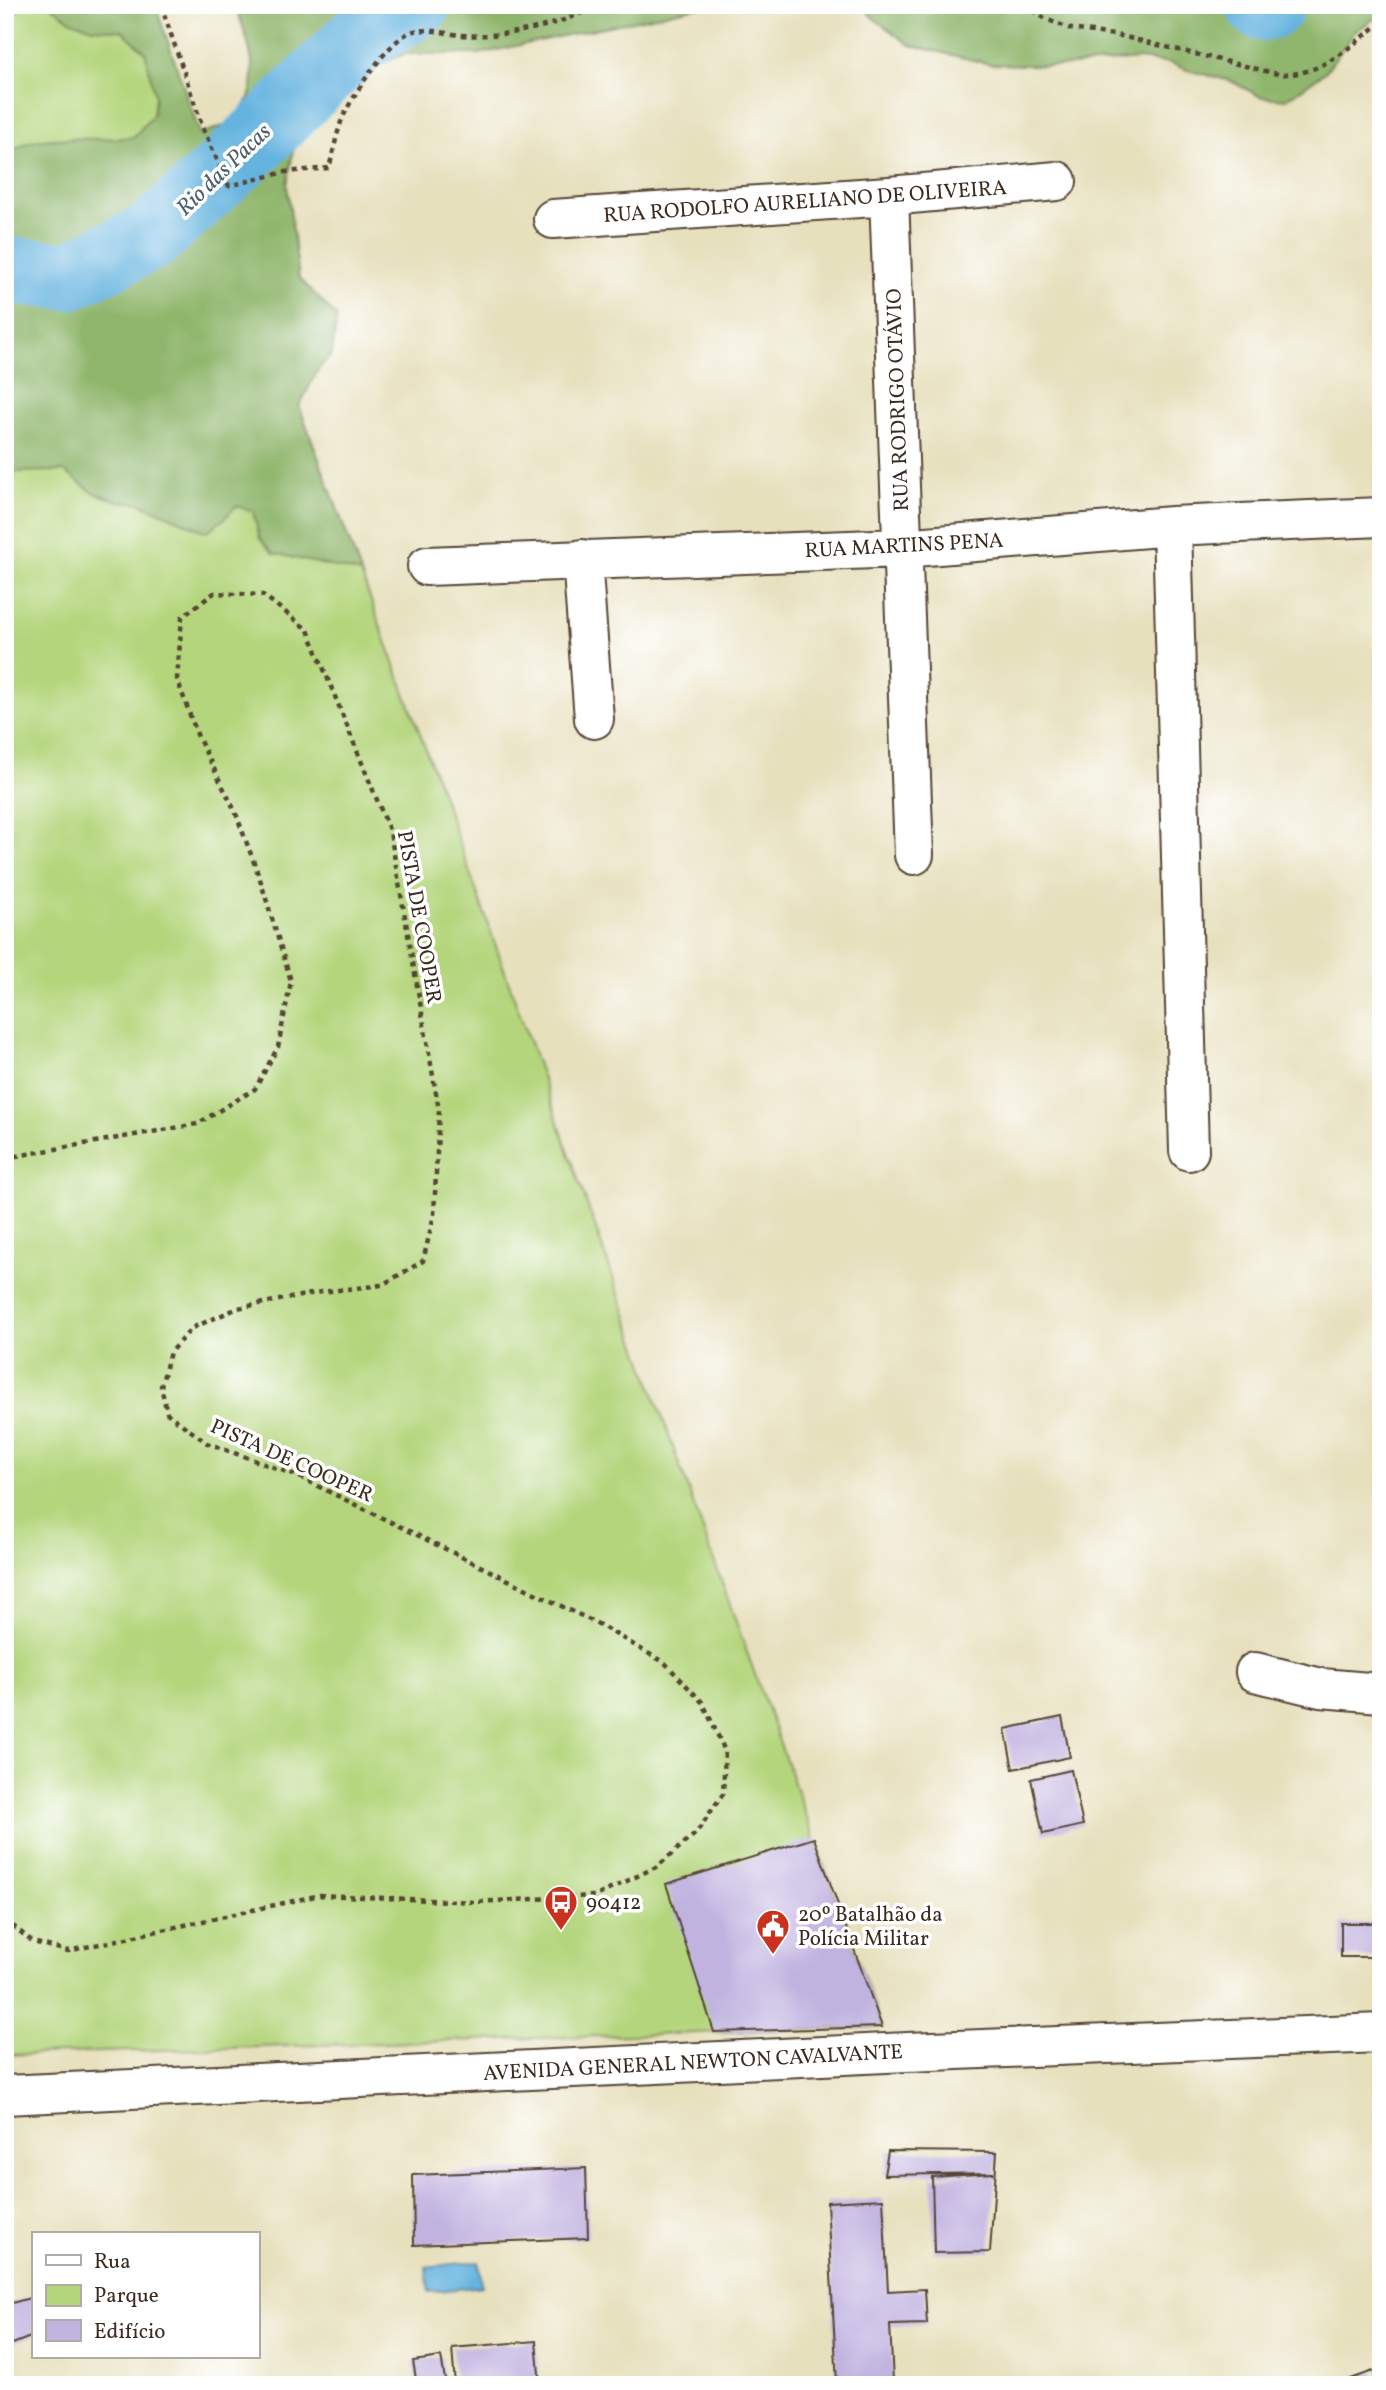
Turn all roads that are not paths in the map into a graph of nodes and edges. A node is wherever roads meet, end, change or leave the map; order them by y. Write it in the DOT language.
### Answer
graph roads {
  1 [pos="1057,181"];
  2 [pos="889,196"];
  3 [pos="553,219"];
  4 [pos="1381,517"];
  5 [pos="1172,526"];
  6 [pos="902,548"];
  7 [pos="582,559"];
  8 [pos="427,566"];
  9 [pos="594,719"];
  10 [pos="914,855"];
  11 [pos="1189,1151"];
  12 [pos="1255,1672"];
  13 [pos="1381,1693"];
  14 [pos="1381,2033"];
  15 [pos="5,2095"];
  1 -- 2 [label="street, RUA RODOLFO AURELIANO DE OLIVEIRA"];
  2 -- 3 [label="street, RUA RODOLFO AURELIANO DE OLIVEIRA"];
  2 -- 6 [label="street, RUA RODRIGO OTÁVIO"];
  4 -- 5 [label="street, RUA MARTINS PENA"];
  5 -- 6 [label="street, RUA MARTINS PENA"];
  5 -- 11 [label="street"];
  6 -- 7 [label="street, RUA MARTINS PENA"];
  6 -- 10 [label="street, RUA RODRIGO OTÁVIO"];
  7 -- 8 [label="street, RUA MARTINS PENA"];
  7 -- 9 [label="street"];
  12 -- 13 [label="street"];
  14 -- 15 [label="street, AVENIDA GENERAL NEWTON CAVALVANTE"];
}
